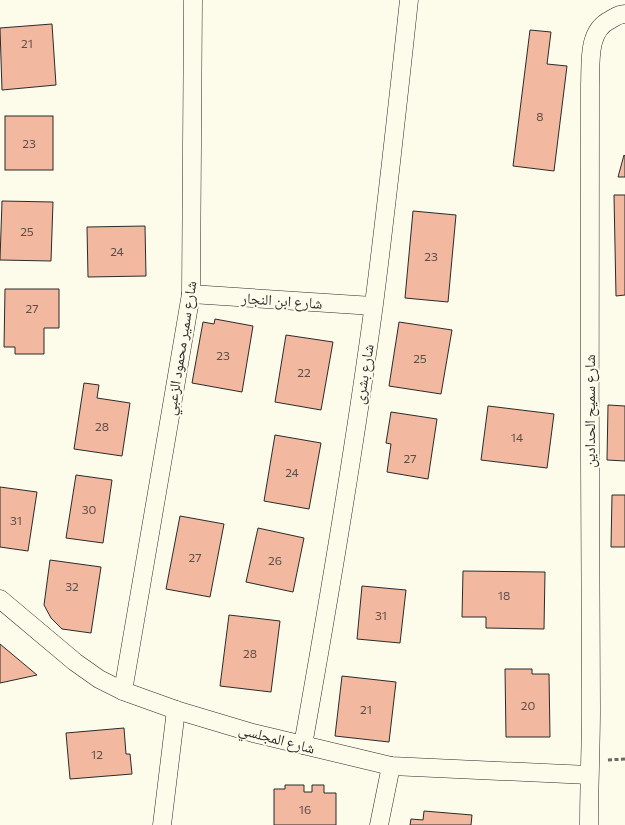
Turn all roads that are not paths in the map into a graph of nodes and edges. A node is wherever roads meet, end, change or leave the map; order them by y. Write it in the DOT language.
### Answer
graph roads {
  1 [pos="193,0"];
  2 [pos="409,0"];
  3 [pos="625,14"];
  4 [pos="191,294"];
  5 [pos="374,306"];
  6 [pos="0,599"];
  7 [pos="123,691"];
  8 [pos="176,710"];
  9 [pos="303,745"];
  10 [pos="391,766"];
  11 [pos="589,775"];
  12 [pos="162,825"];
  13 [pos="379,825"];
  14 [pos="590,825"];
  1 -- 4 [label="street, شارع سمير محمود الزعبي"];
  2 -- 5 [label="street, شارع بشرى"];
  3 -- 11 [label="street, شارع سميح الحدادين"];
  4 -- 5 [label="street, شارع ابن النجار"];
  4 -- 7 [label="street, شارع سمير محمود الزعبي"];
  5 -- 9 [label="street, شارع بشرى"];
  6 -- 7 [label="street, شارع المجلسي"];
  7 -- 8 [label="street, شارع المجلسي"];
  8 -- 9 [label="street, شارع المجلسي"];
  8 -- 12 [label="street"];
  9 -- 10 [label="street, شارع المجلسي"];
  10 -- 11 [label="street, شارع المجلسي"];
  10 -- 13 [label="street"];
  11 -- 14 [label="street, شارع سميح الحدادين"];
}
